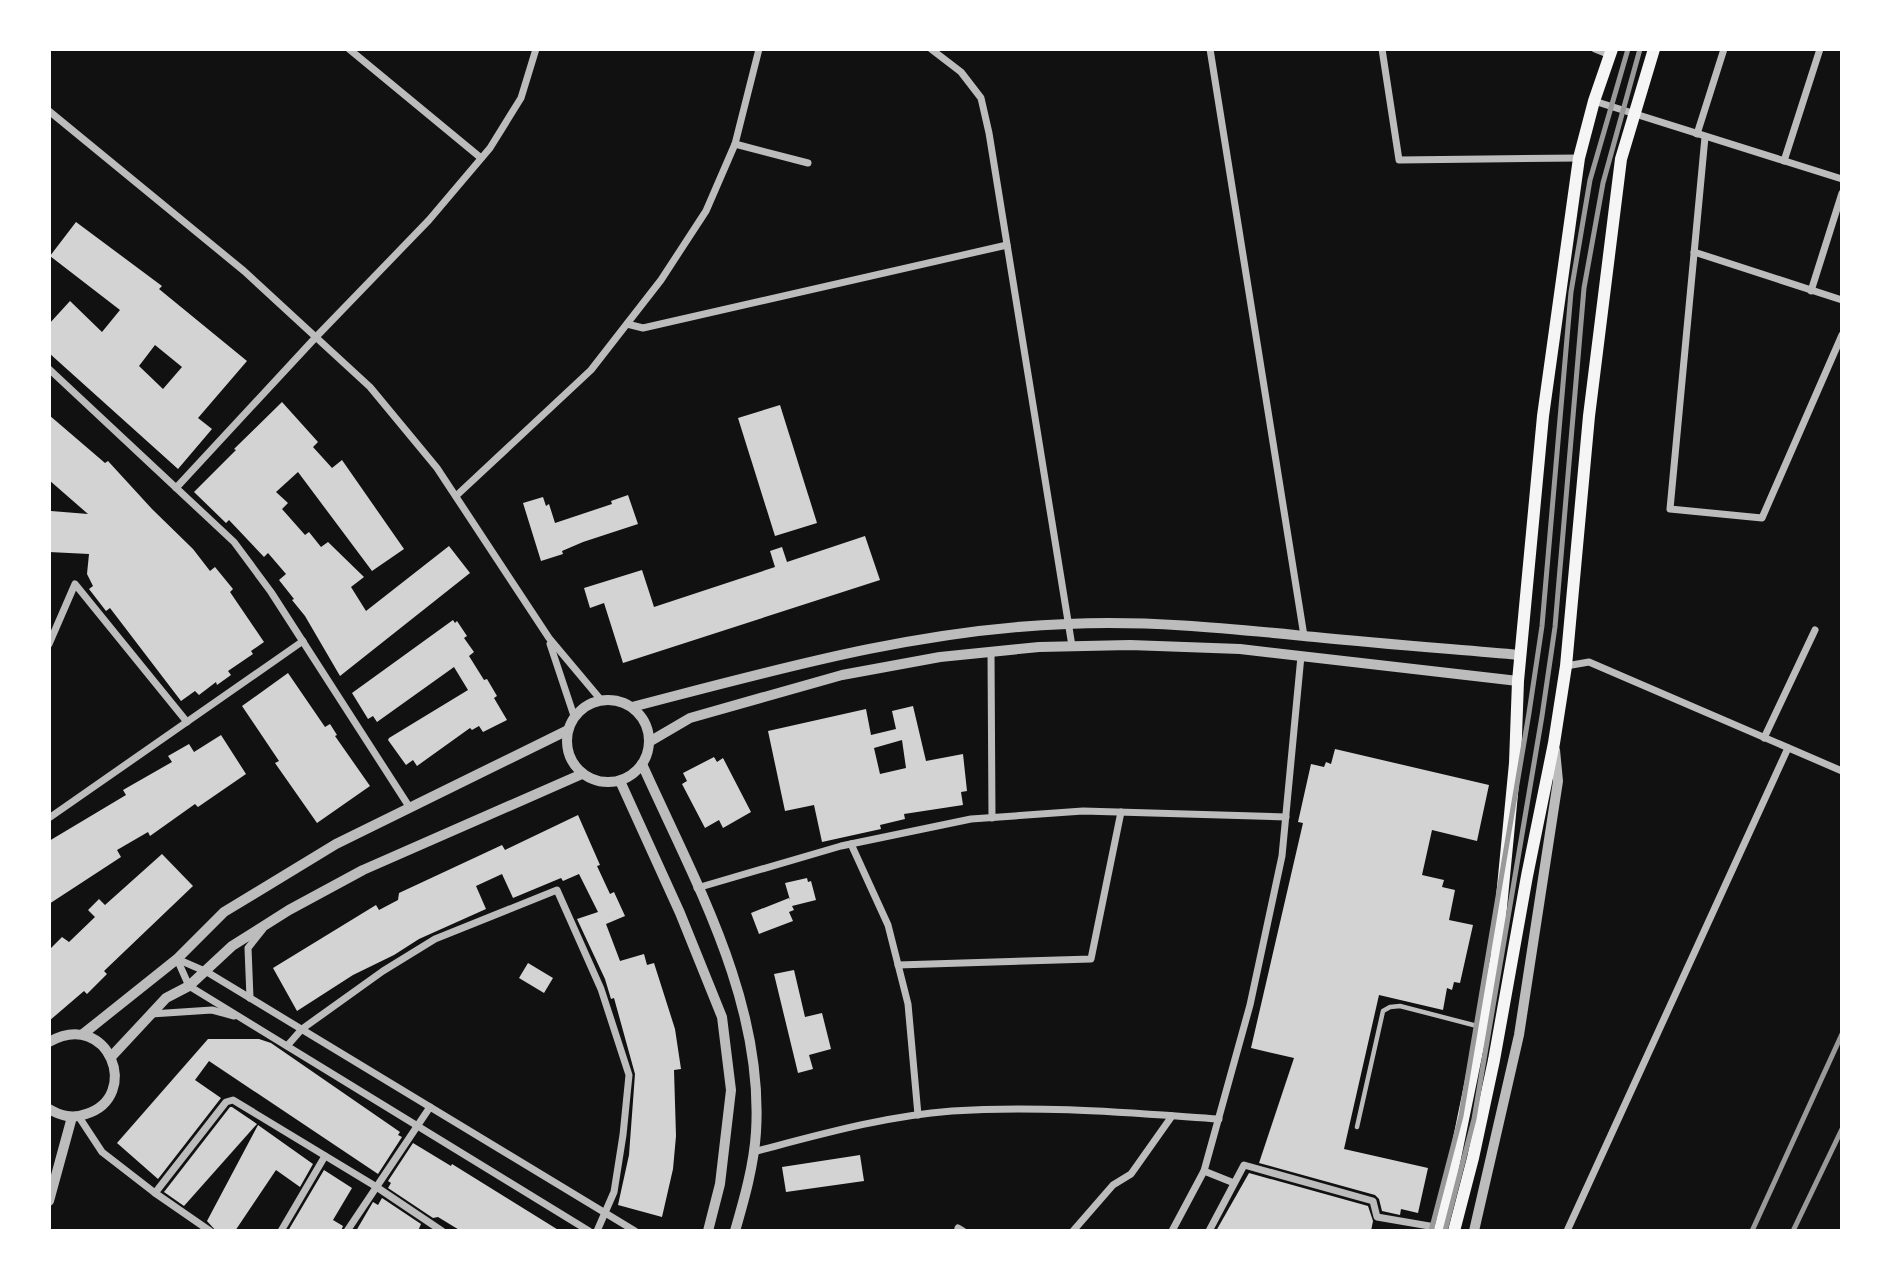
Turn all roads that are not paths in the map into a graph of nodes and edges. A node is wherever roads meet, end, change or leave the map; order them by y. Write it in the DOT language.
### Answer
graph roads {
  1 [pos="536,49"];
  2 [pos="759,49"];
  3 [pos="931,49"];
  4 [pos="1210,49"];
  5 [pos="1382,49"];
  6 [pos="1595,49"];
  7 [pos="1654,49"];
  8 [pos="1724,49"];
  9 [pos="1820,49"];
  10 [pos="352,50"];
  11 [pos="1611,52"];
  12 [pos="1594,101"];
  13 [pos="49,111"];
  14 [pos="1635,114"];
  15 [pos="1701,136"];
  16 [pos="735,144"];
  17 [pos="481,158"];
  18 [pos="1580,158"];
  19 [pos="1784,161"];
  20 [pos="808,163"];
  21 [pos="1842,179"];
  22 [pos="1842,193"];
  23 [pos="1007,245"];
  24 [pos="1694,252"];
  25 [pos="1811,291"];
  26 [pos="1842,300"];
  27 [pos="627,324"];
  28 [pos="1842,335"];
  29 [pos="316,337"];
  30 [pos="49,369"];
  31 [pos="176,488"];
  32 [pos="456,496"];
  33 [pos="1068,624"];
  34 [pos="1815,630"];
  35 [pos="1304,636"];
  36 [pos="549,638"];
  37 [pos="303,641"];
  38 [pos="49,644"];
  39 [pos="1072,646"];
  40 [pos="991,652"];
  41 [pos="1520,655"];
  42 [pos="1301,656"];
  43 [pos="1566,666"];
  44 [pos="1518,681"];
  45 [pos="601,700"];
  46 [pos="632,706"];
  47 [pos="575,716"];
  48 [pos="187,722"];
  49 [pos="568,730"];
  50 [pos="1764,738"];
  51 [pos="649,742"];
  52 [pos="1554,743"];
  53 [pos="1788,748"];
  54 [pos="642,764"];
  55 [pos="1842,771"];
  56 [pos="582,774"];
  57 [pos="620,781"];
  58 [pos="410,808"];
  59 [pos="1121,812"];
  60 [pos="1286,817"];
  61 [pos="49,818"];
  62 [pos="992,818"];
  63 [pos="851,844"];
  64 [pos="697,888"];
  65 [pos="265,925"];
  66 [pos="177,959"];
  67 [pos="898,965"];
  68 [pos="206,972"];
  69 [pos="189,986"];
  70 [pos="250,998"];
  71 [pos="151,1014"];
  72 [pos="244,1019"];
  73 [pos="1482,1027"];
  74 [pos="302,1029"];
  75 [pos="83,1034"];
  76 [pos="49,1042"];
  77 [pos="287,1046"];
  78 [pos="111,1056"];
  79 [pos="430,1107"];
  80 [pos="49,1109"];
  81 [pos="918,1115"];
  82 [pos="1171,1116"];
  83 [pos="76,1117"];
  84 [pos="1219,1119"];
  85 [pos="419,1126"];
  86 [pos="1357,1127"];
  87 [pos="753,1152"];
  88 [pos="325,1156"];
  89 [pos="1204,1171"];
  90 [pos="1234,1184"];
  91 [pos="375,1186"];
  92 [pos="155,1193"];
  93 [pos="49,1201"];
  94 [pos="606,1213"];
  95 [pos="1445,1230"];
  96 [pos="210,1231"];
  97 [pos="281,1231"];
  98 [pos="347,1231"];
  99 [pos="442,1231"];
  100 [pos="589,1231"];
  101 [pos="597,1231"];
  102 [pos="635,1231"];
  103 [pos="708,1231"];
  104 [pos="735,1231"];
  105 [pos="1073,1231"];
  106 [pos="1172,1231"];
  107 [pos="1209,1231"];
  108 [pos="1474,1231"];
  109 [pos="1567,1231"];
  1 -- 17 [label="street"];
  2 -- 16 [label="street"];
  3 -- 23 [label="street"];
  4 -- 35 [label="street"];
  5 -- 18 [label="street"];
  6 -- 11 [label="street"];
  7 -- 14 [label="main road"];
  8 -- 15 [label="street"];
  9 -- 19 [label="street"];
  10 -- 17 [label="street"];
  11 -- 12 [label="main road"];
  12 -- 14 [label="street"];
  12 -- 18 [label="main road"];
  13 -- 29 [label="street"];
  14 -- 15 [label="street"];
  14 -- 43 [label="main road"];
  15 -- 19 [label="street"];
  15 -- 24 [label="street"];
  16 -- 20 [label="street"];
  16 -- 27 [label="street"];
  17 -- 29 [label="street"];
  18 -- 41 [label="main road"];
  19 -- 21 [label="street"];
  22 -- 25 [label="street"];
  23 -- 27 [label="street"];
  23 -- 33 [label="street"];
  24 -- 25 [label="street"];
  24 -- 28 [label="street"];
  25 -- 26 [label="street"];
  27 -- 32 [label="street"];
  29 -- 31 [label="street"];
  29 -- 32 [label="street"];
  30 -- 31 [label="street"];
  31 -- 37 [label="street"];
  32 -- 36 [label="street"];
  33 -- 35 [label="street"];
  33 -- 39 [label="street"];
  33 -- 46 [label="street"];
  34 -- 50 [label="street"];
  35 -- 41 [label="street"];
  36 -- 45 [label="street"];
  36 -- 47 [label="street"];
  37 -- 48 [label="street"];
  37 -- 58 [label="street"];
  38 -- 48 [label="street"];
  39 -- 40 [label="street"];
  39 -- 42 [label="street"];
  40 -- 51 [label="street"];
  40 -- 62 [label="street"];
  41 -- 44 [label="main road"];
  42 -- 44 [label="street"];
  42 -- 60 [label="street"];
  43 -- 50 [label="street"];
  43 -- 52 [label="main road"];
  44 -- 73 [label="main road"];
  45 -- 46 [label="street"];
  45 -- 47 [label="street"];
  46 -- 51 [label="street"];
  47 -- 49 [label="street"];
  48 -- 61 [label="street"];
  49 -- 56 [label="street"];
  49 -- 58 [label="street"];
  50 -- 53 [label="street"];
  51 -- 54 [label="street"];
  52 -- 95 [label="main road"];
  52 -- 108 [label="street"];
  53 -- 55 [label="street"];
  53 -- 109 [label="street"];
  54 -- 57 [label="street"];
  54 -- 64 [label="street"];
  56 -- 57 [label="street"];
  56 -- 65 [label="street"];
  57 -- 103 [label="street"];
  58 -- 66 [label="street"];
  59 -- 60 [label="street"];
  59 -- 62 [label="street"];
  59 -- 67 [label="street"];
  60 -- 84 [label="street"];
  62 -- 63 [label="street"];
  63 -- 64 [label="street"];
  63 -- 67 [label="street"];
  64 -- 87 [label="street"];
  65 -- 68 [label="street"];
  65 -- 70 [label="street"];
  66 -- 68 [label="street"];
  66 -- 69 [label="street"];
  66 -- 75 [label="street"];
  67 -- 81 [label="street"];
  68 -- 69 [label="street"];
  68 -- 70 [label="street"];
  69 -- 71 [label="street"];
  69 -- 72 [label="street"];
  70 -- 74 [label="street"];
  71 -- 72 [label="street"];
  71 -- 78 [label="street"];
  72 -- 77 [label="street"];
  73 -- 86 [label="lane"];
  73 -- 95 [label="main road"];
  74 -- 77 [label="street"];
  74 -- 79 [label="street"];
  74 -- 94 [label="street"];
  75 -- 76 [label="street"];
  75 -- 78 [label="street"];
  77 -- 85 [label="street"];
  78 -- 83 [label="street"];
  79 -- 85 [label="street"];
  79 -- 94 [label="street"];
  80 -- 83 [label="street"];
  81 -- 82 [label="street"];
  81 -- 87 [label="street"];
  82 -- 84 [label="street"];
  82 -- 105 [label="street"];
  83 -- 92 [label="street"];
  83 -- 93 [label="street"];
  84 -- 89 [label="street"];
  85 -- 91 [label="street"];
  85 -- 100 [label="street"];
  87 -- 104 [label="street"];
  88 -- 91 [label="street"];
  88 -- 92 [label="street"];
  88 -- 97 [label="street"];
  89 -- 90 [label="street"];
  89 -- 106 [label="street"];
  90 -- 95 [label="street"];
  90 -- 107 [label="street"];
  91 -- 98 [label="street"];
  91 -- 99 [label="street"];
  92 -- 96 [label="street"];
  94 -- 101 [label="street"];
  94 -- 102 [label="street"];
}
